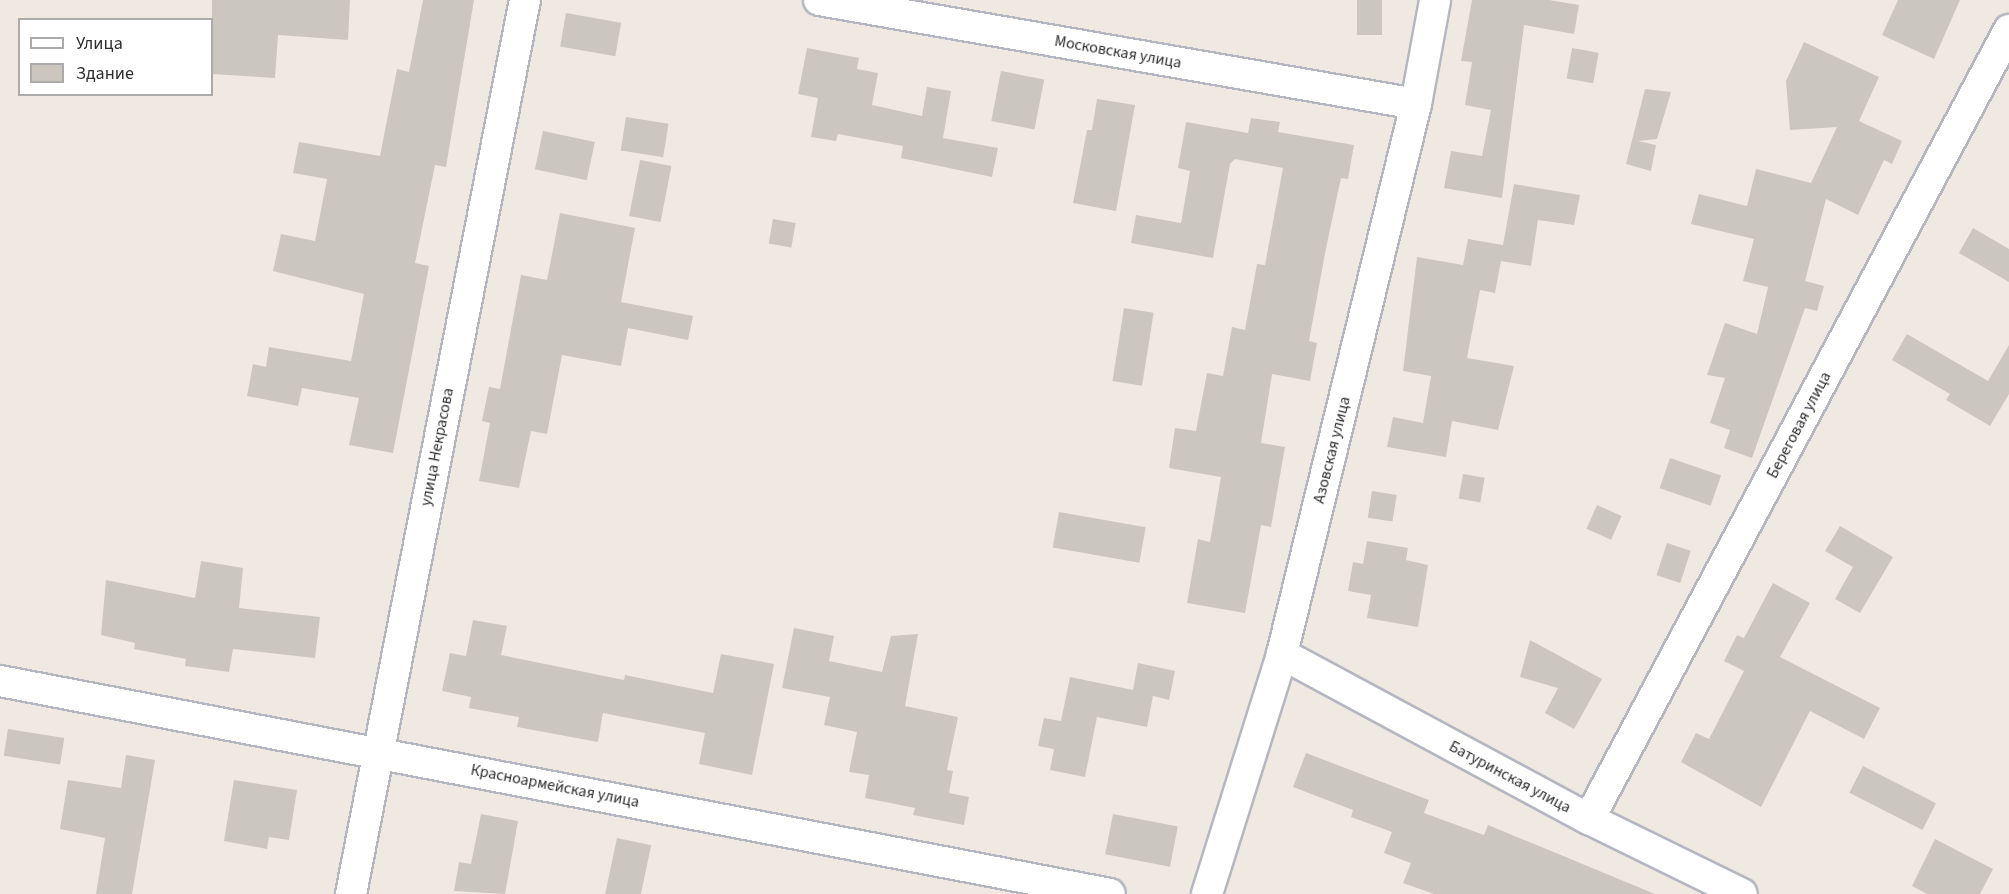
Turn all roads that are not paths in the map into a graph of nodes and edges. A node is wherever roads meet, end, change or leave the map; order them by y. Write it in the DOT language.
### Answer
graph roads {
  1 [pos="525,0"];
  2 [pos="819,0"];
  3 [pos="1435,0"];
  4 [pos="2009,30"];
  5 [pos="1416,104"];
  6 [pos="1282,654"];
  7 [pos="0,681"];
  8 [pos="377,751"];
  9 [pos="1589,819"];
  10 [pos="351,894"];
  11 [pos="1110,894"];
  12 [pos="1207,894"];
  13 [pos="1742,894"];
  1 -- 8 [label="street, улица Некрасова"];
  2 -- 5 [label="street, Московская улица"];
  3 -- 5 [label="street, Азовская улица"];
  4 -- 9 [label="street, Береговая улица"];
  5 -- 6 [label="street, Азовская улица"];
  6 -- 9 [label="street, Батуринская улица"];
  6 -- 12 [label="street, Азовская улица"];
  7 -- 8 [label="street, Красноармейская улица"];
  8 -- 10 [label="street, улица Некрасова"];
  8 -- 11 [label="street, Красноармейская улица"];
  9 -- 13 [label="street, Батуринская улица"];
}
